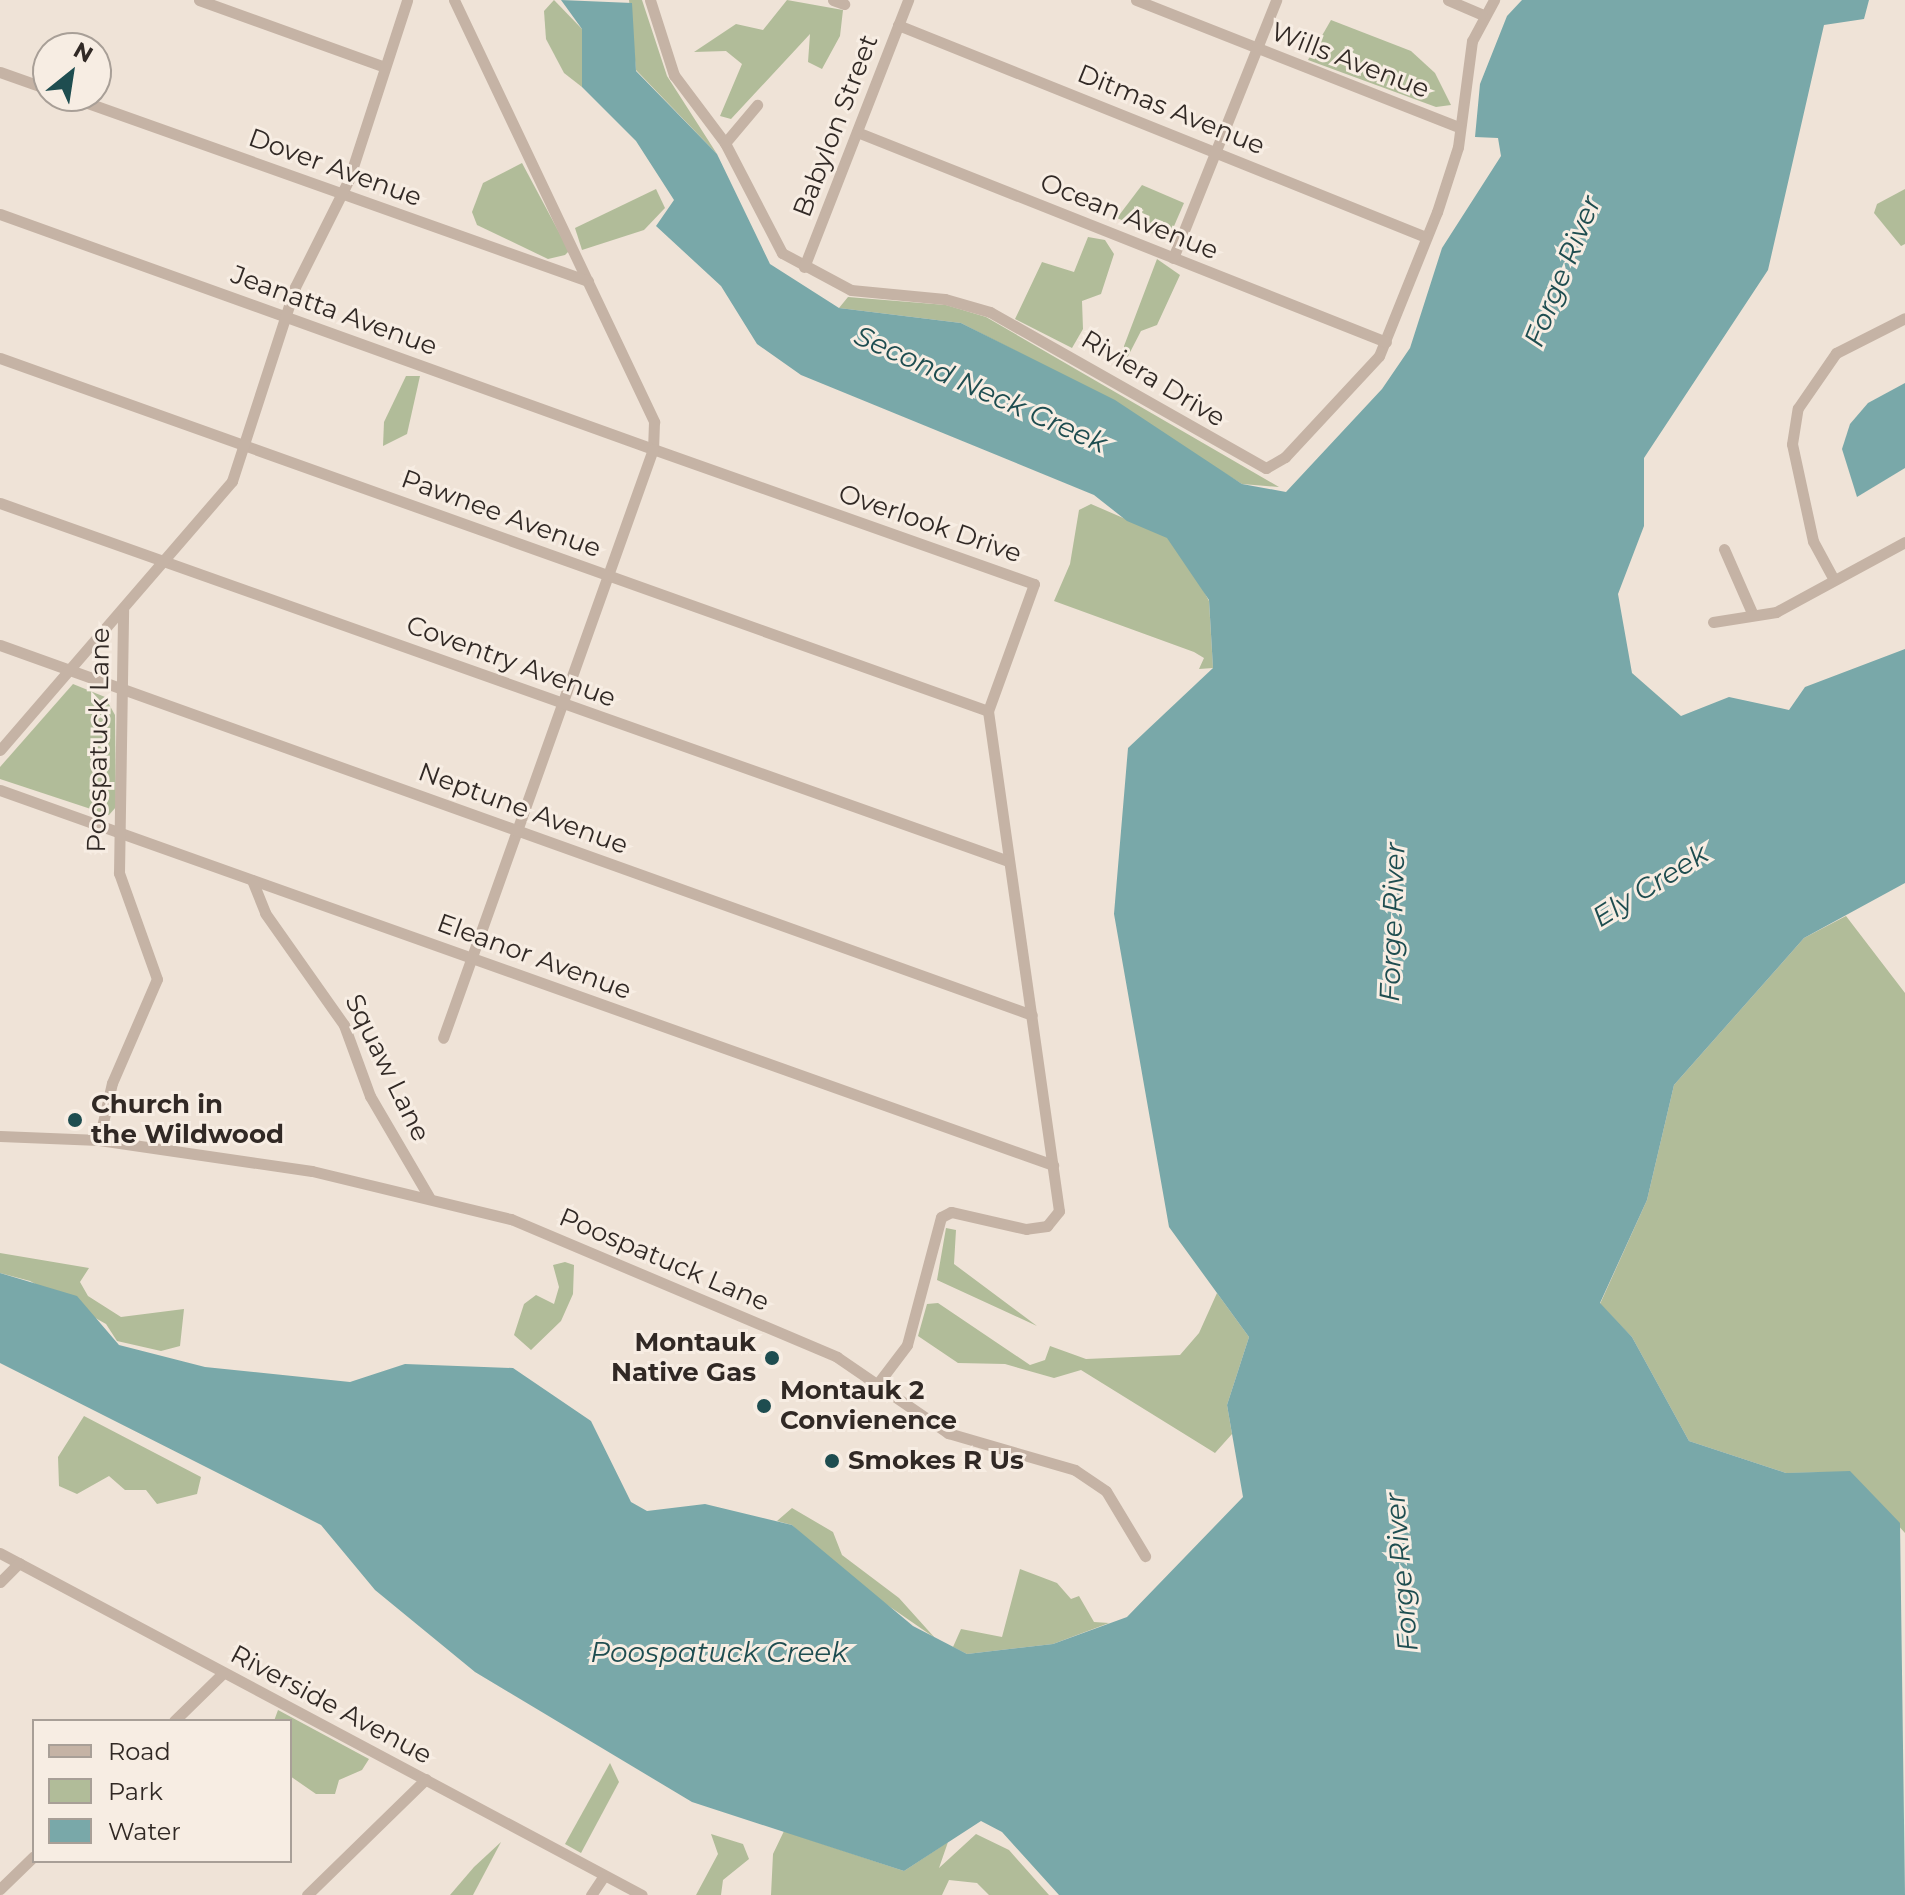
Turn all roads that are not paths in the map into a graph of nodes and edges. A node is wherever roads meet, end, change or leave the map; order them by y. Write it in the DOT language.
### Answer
graph roads {
  1 [pos="199,0"];
  2 [pos="407,0"];
  3 [pos="454,0"];
  4 [pos="650,0"];
  5 [pos="908,0"];
  6 [pos="1136,0"];
  7 [pos="1276,0"];
  8 [pos="1448,0"];
  9 [pos="1494,0"];
  10 [pos="1481,14"];
  11 [pos="898,25"];
  12 [pos="1257,49"];
  13 [pos="382,66"];
  14 [pos="0,72"];
  15 [pos="32,83"];
  16 [pos="757,105"];
  17 [pos="112,112"];
  18 [pos="1459,127"];
  19 [pos="857,132"];
  20 [pos="725,143"];
  21 [pos="1215,151"];
  22 [pos="343,193"];
  23 [pos="0,214"];
  24 [pos="1426,237"];
  25 [pos="1173,258"];
  26 [pos="804,267"];
  27 [pos="588,281"];
  28 [pos="285,316"];
  29 [pos="1905,318"];
  30 [pos="1386,342"];
  31 [pos="0,358"];
  32 [pos="245,445"];
  33 [pos="653,449"];
  34 [pos="0,503"];
  35 [pos="1905,542"];
  36 [pos="1724,549"];
  37 [pos="162,561"];
  38 [pos="607,575"];
  39 [pos="1833,578"];
  40 [pos="123,610"];
  41 [pos="1753,615"];
  42 [pos="1713,622"];
  43 [pos="0,645"];
  44 [pos="67,669"];
  45 [pos="122,689"];
  46 [pos="562,704"];
  47 [pos="988,711"];
  48 [pos="0,750"];
  49 [pos="0,790"];
  50 [pos="519,830"];
  51 [pos="121,833"];
  52 [pos="1008,861"];
  53 [pos="252,880"];
  54 [pos="472,959"];
  55 [pos="1032,1015"];
  56 [pos="443,1038"];
  57 [pos="0,1136"];
  58 [pos="99,1140"];
  59 [pos="1053,1165"];
  60 [pos="429,1197"];
  61 [pos="879,1382"];
  62 [pos="0,1553"];
  63 [pos="1145,1556"];
  64 [pos="19,1563"];
  65 [pos="0,1582"];
  66 [pos="223,1673"];
  67 [pos="176,1719"];
  68 [pos="426,1779"];
  69 [pos="32,1858"];
  70 [pos="604,1876"];
  71 [pos="0,1889"];
  72 [pos="307,1895"];
  73 [pos="591,1895"];
  74 [pos="642,1895"];
  1 -- 13 [label="street"];
  2 -- 13 [label="street"];
  3 -- 27 [label="street"];
  4 -- 20 [label="street, Riviera Drive"];
  5 -- 11 [label="street, Babylon Street"];
  6 -- 12 [label="street, Wills Avenue"];
  7 -- 12 [label="street"];
  8 -- 10 [label="street"];
  9 -- 10 [label="street"];
  10 -- 18 [label="street, Riviera Drive"];
  11 -- 19 [label="street, Babylon Street"];
  11 -- 21 [label="street, Ditmas Avenue"];
  12 -- 18 [label="street, Wills Avenue"];
  12 -- 21 [label="street"];
  13 -- 22 [label="street"];
  14 -- 15 [label="street"];
  16 -- 20 [label="street"];
  17 -- 22 [label="street, Dover Avenue"];
  18 -- 24 [label="street, Riviera Drive"];
  19 -- 25 [label="street, Ocean Avenue"];
  19 -- 26 [label="street, Babylon Street"];
  20 -- 26 [label="street, Riviera Drive"];
  21 -- 24 [label="street, Ditmas Avenue"];
  21 -- 25 [label="street"];
  22 -- 27 [label="street, Dover Avenue"];
  22 -- 28 [label="street"];
  23 -- 28 [label="street, Jeanatta Avenue"];
  24 -- 30 [label="street, Riviera Drive"];
  25 -- 30 [label="street, Ocean Avenue"];
  26 -- 30 [label="street, Riviera Drive"];
  27 -- 33 [label="street"];
  28 -- 32 [label="street"];
  28 -- 33 [label="street, Jeanatta Avenue"];
  29 -- 39 [label="street"];
  31 -- 32 [label="street, Pawnee Avenue"];
  32 -- 37 [label="street"];
  32 -- 38 [label="street, Pawnee Avenue"];
  33 -- 38 [label="street"];
  33 -- 47 [label="street, Overlook Drive"];
  34 -- 37 [label="street, Coventry Avenue"];
  35 -- 39 [label="street"];
  36 -- 41 [label="street"];
  37 -- 40 [label="street"];
  37 -- 46 [label="street, Coventry Avenue"];
  38 -- 46 [label="street"];
  38 -- 47 [label="street, Pawnee Avenue"];
  39 -- 41 [label="street"];
  40 -- 44 [label="street"];
  40 -- 45 [label="street, Poospatuck Lane"];
  41 -- 42 [label="street"];
  43 -- 44 [label="street, Neptune Avenue"];
  44 -- 45 [label="street, Neptune Avenue"];
  44 -- 48 [label="street"];
  45 -- 50 [label="street, Neptune Avenue"];
  45 -- 51 [label="street, Poospatuck Lane"];
  46 -- 50 [label="street"];
  46 -- 52 [label="street, Coventry Avenue"];
  47 -- 52 [label="street, Overlook Drive"];
  49 -- 51 [label="street, Eleanor Avenue"];
  50 -- 54 [label="street"];
  50 -- 55 [label="street, Neptune Avenue"];
  51 -- 53 [label="street, Eleanor Avenue"];
  51 -- 58 [label="street, Poospatuck Lane"];
  52 -- 55 [label="street, Overlook Drive"];
  53 -- 54 [label="street, Eleanor Avenue"];
  53 -- 60 [label="street, Squaw Lane"];
  54 -- 56 [label="street"];
  54 -- 59 [label="street, Eleanor Avenue"];
  55 -- 59 [label="street, Overlook Drive"];
  57 -- 58 [label="street, Poospatuck Lane"];
  58 -- 60 [label="street, Poospatuck Lane"];
  59 -- 61 [label="street, Overlook Drive"];
  60 -- 61 [label="street, Poospatuck Lane"];
  61 -- 63 [label="street, Poospatuck Lane"];
  62 -- 64 [label="street, Riverside Avenue"];
  64 -- 65 [label="street"];
  64 -- 66 [label="street, Riverside Avenue"];
  66 -- 67 [label="street"];
  66 -- 68 [label="street, Riverside Avenue"];
  68 -- 70 [label="street, Riverside Avenue"];
  68 -- 72 [label="street"];
  69 -- 71 [label="street"];
  70 -- 73 [label="street"];
  70 -- 74 [label="street, Riverside Avenue"];
}
